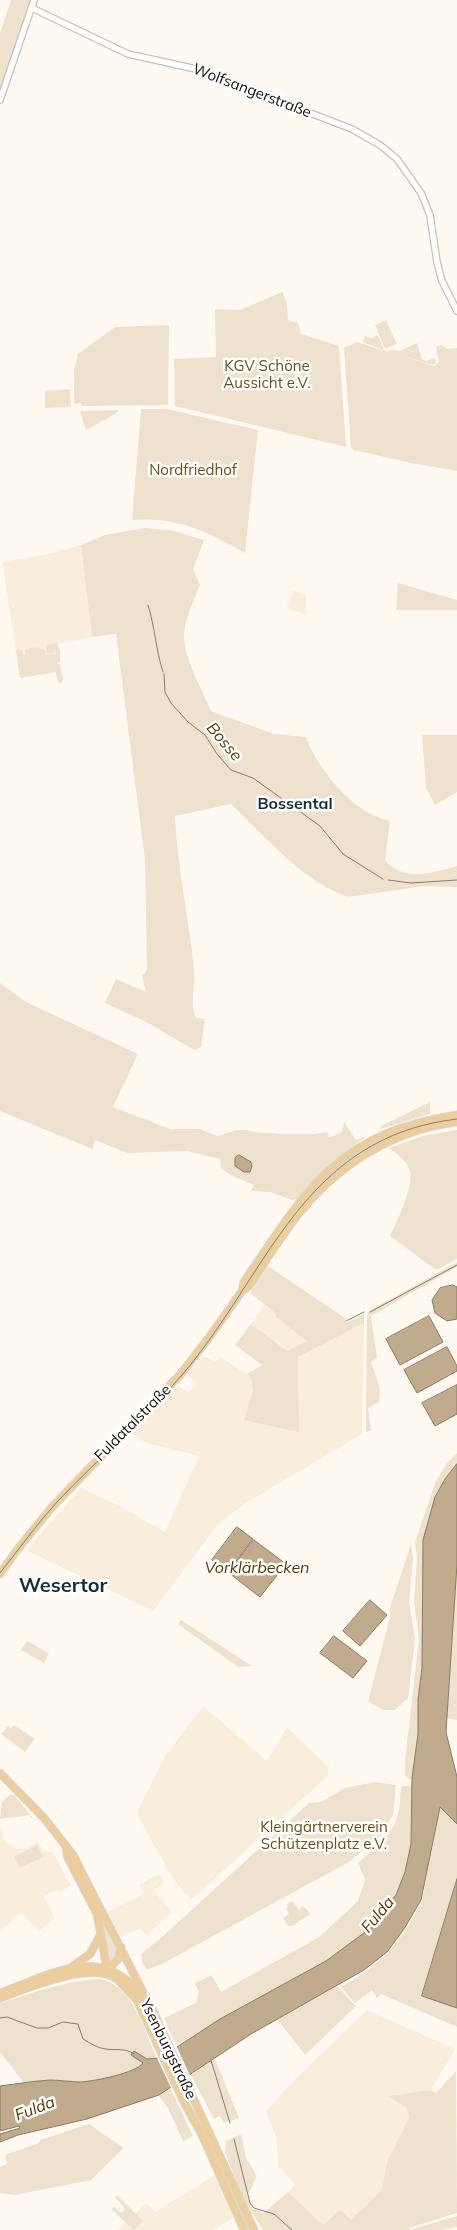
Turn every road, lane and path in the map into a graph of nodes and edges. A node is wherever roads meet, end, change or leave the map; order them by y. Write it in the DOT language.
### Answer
graph roads {
  1 [pos="34,0"];
  2 [pos="32,8"];
  3 [pos="0,100"];
  4 [pos="457,311"];
  5 [pos="457,1115"];
  6 [pos="457,1122"];
  7 [pos="242,1291"];
  8 [pos="16,1550"];
  9 [pos="0,1566"];
  10 [pos="0,1574"];
  11 [pos="0,1772"];
  12 [pos="66,1848"];
  13 [pos="101,1933"];
  14 [pos="121,1947"];
  15 [pos="68,1969"];
  16 [pos="107,1971"];
  17 [pos="0,1992"];
  18 [pos="0,1998"];
  19 [pos="146,2000"];
  20 [pos="209,2141"];
  21 [pos="244,2230"];
  22 [pos="254,2230"];
  1 -- 2 [label="street"];
  2 -- 3 [label="street"];
  2 -- 4 [label="street, Wolfsangerstraße"];
  5 -- 7 [label="main road, Fuldatalstraße"];
  6 -- 7 [label="main road, Fuldatalstraße"];
  7 -- 8 [label="main road, Fuldatalstraße"];
  8 -- 9 [label="main road, Fuldatalstraße"];
  8 -- 10 [label="main road, Fuldatalstraße"];
  11 -- 12 [label="main road"];
  12 -- 13 [label="main road"];
  12 -- 14 [label="main road"];
  13 -- 15 [label="main road"];
  13 -- 16 [label="main road"];
  14 -- 16 [label="main road"];
  14 -- 19 [label="main road"];
  15 -- 16 [label="main road"];
  15 -- 17 [label="main road"];
  16 -- 18 [label="main road"];
  16 -- 19 [label="main road, Ysenburgstraße"];
  16 -- 20 [label="main road, Ysenburgstraße"];
  19 -- 20 [label="main road, Ysenburgstraße"];
  20 -- 21 [label="main road"];
  20 -- 22 [label="main road"];
}
